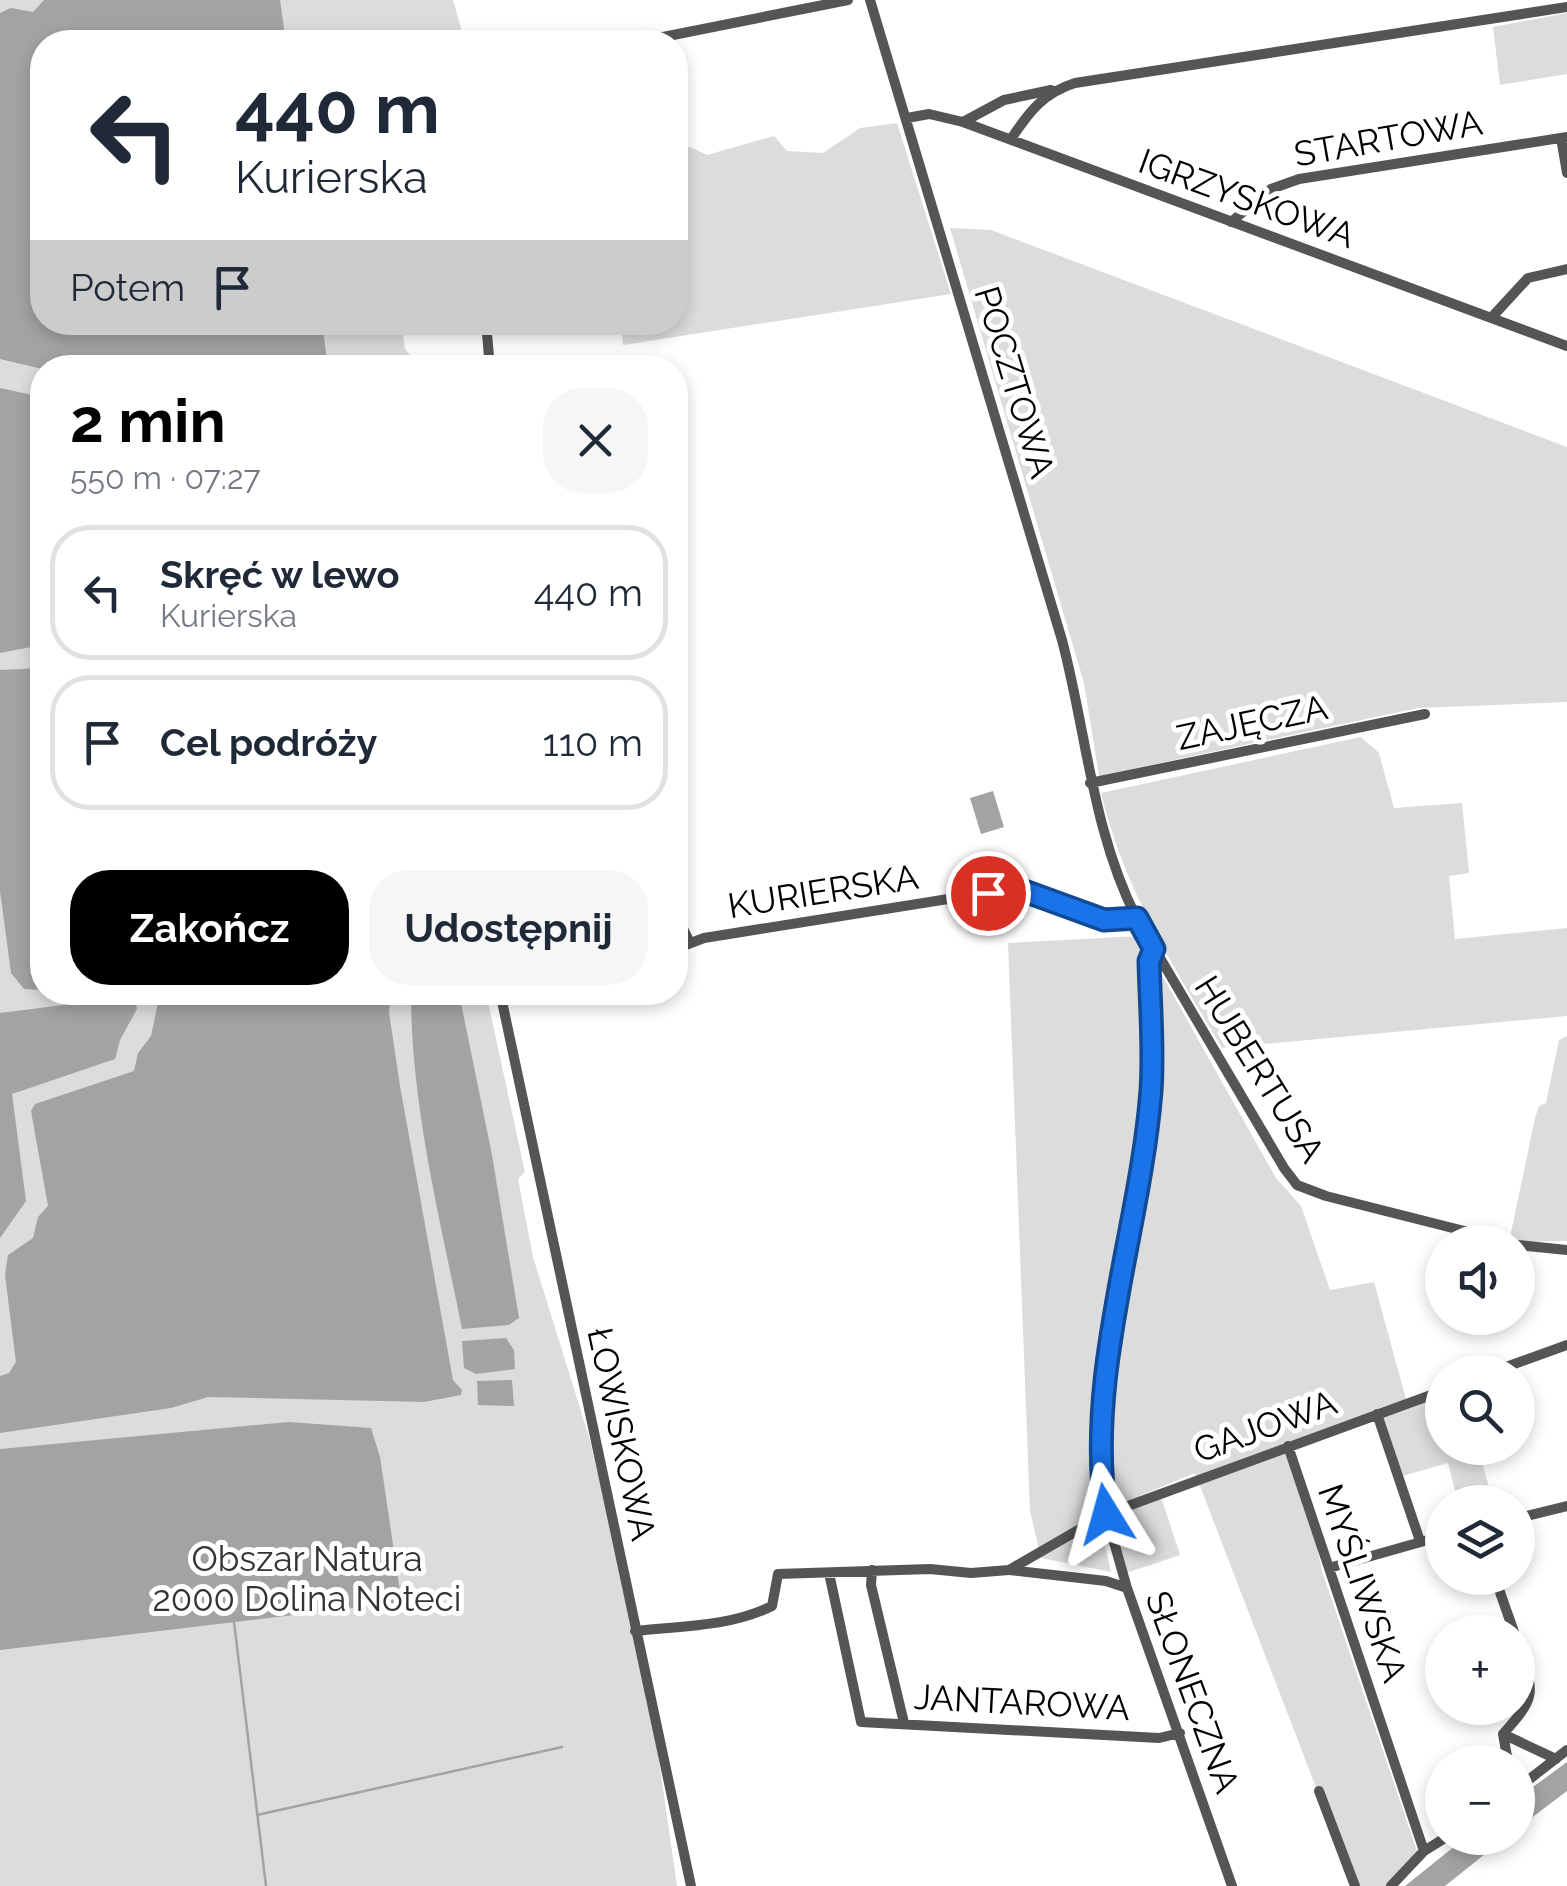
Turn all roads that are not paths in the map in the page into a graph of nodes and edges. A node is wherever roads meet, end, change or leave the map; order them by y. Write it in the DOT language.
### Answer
graph roads {
  1 [pos="848,0"];
  2 [pos="870,0"];
  3 [pos="1567,8"];
  4 [pos="688,32"];
  5 [pos="1055,90"];
  6 [pos="907,118"];
  7 [pos="963,122"];
  8 [pos="1564,138"];
  9 [pos="1011,139"];
  10 [pos="1567,173"];
  11 [pos="1232,222"];
  12 [pos="1567,269"];
  13 [pos="1492,317"];
  14 [pos="1567,346"];
  15 [pos="1425,714"];
  16 [pos="1090,783"];
  17 [pos="1137,918"];
  18 [pos="688,939"];
  19 [pos="690,943"];
  20 [pos="1154,949"];
  21 [pos="503,1005"];
  22 [pos="1441,1225"];
  23 [pos="1535,1247"];
  24 [pos="1567,1250"];
  25 [pos="1567,1345"];
  26 [pos="1535,1357"];
  27 [pos="1425,1397"];
  28 [pos="1377,1414"];
  29 [pos="1288,1446"];
  30 [pos="1567,1506"];
  31 [pos="1106,1514"];
  32 [pos="1535,1514"];
  33 [pos="1425,1540"];
  34 [pos="1420,1541"];
  35 [pos="1329,1568"];
  36 [pos="872,1570"];
  37 [pos="1009,1570"];
  38 [pos="829,1572"];
  39 [pos="1127,1588"];
  40 [pos="635,1631"];
  41 [pos="904,1723"];
  42 [pos="1511,1725"];
  43 [pos="1180,1733"];
  44 [pos="1502,1734"];
  45 [pos="1504,1745"];
  46 [pos="1567,1750"];
  47 [pos="1556,1759"];
  48 [pos="1535,1775"];
  49 [pos="1319,1791"];
  50 [pos="1424,1851"];
  51 [pos="691,1886"];
  52 [pos="1232,1886"];
  53 [pos="1354,1886"];
  54 [pos="1391,1886"];
  1 -- 4 [label="street"];
  2 -- 6 [label="street, POCZTOWA"];
  3 -- 5 [label="street"];
  5 -- 7 [label="street"];
  5 -- 9 [label="street"];
  6 -- 7 [label="street, IGRZYSKOWA"];
  6 -- 16 [label="street, POCZTOWA"];
  7 -- 9 [label="street, IGRZYSKOWA"];
  8 -- 10 [label="street"];
  8 -- 11 [label="street, STARTOWA"];
  9 -- 11 [label="street, IGRZYSKOWA"];
  11 -- 13 [label="street, IGRZYSKOWA"];
  12 -- 13 [label="street"];
  13 -- 14 [label="street, IGRZYSKOWA"];
  15 -- 16 [label="street, ZAJĘCZA"];
  16 -- 17 [label="street, HUBERTUSA"];
  17 -- 19 [label="street, KURIERSKA"];
  17 -- 20 [label="street, HUBERTUSA"];
  18 -- 19 [label="street"];
  20 -- 22 [label="street, HUBERTUSA"];
  20 -- 31 [label="street, SŁONECZNA"];
  21 -- 40 [label="street, ŁOWISKOWA"];
  23 -- 24 [label="street"];
  25 -- 26 [label="street"];
  27 -- 28 [label="street, GAJOWA"];
  28 -- 29 [label="street, GAJOWA"];
  28 -- 34 [label="street"];
  29 -- 31 [label="street, GAJOWA"];
  29 -- 35 [label="street, MYŚLIWSKA"];
  30 -- 32 [label="street"];
  31 -- 37 [label="street"];
  31 -- 39 [label="street, SŁONECZNA"];
  33 -- 34 [label="street"];
  34 -- 35 [label="street"];
  35 -- 50 [label="street, MYŚLIWSKA"];
  36 -- 37 [label="street"];
  36 -- 38 [label="street"];
  36 -- 41 [label="street"];
  37 -- 39 [label="street"];
  38 -- 40 [label="street"];
  38 -- 41 [label="street, JANTAROWA"];
  39 -- 43 [label="street, SŁONECZNA"];
  40 -- 51 [label="street, ŁOWISKOWA"];
  41 -- 43 [label="street, JANTAROWA"];
  42 -- 44 [label="street"];
  43 -- 52 [label="street, SŁONECZNA"];
  44 -- 45 [label="street"];
  44 -- 47 [label="street"];
  46 -- 47 [label="street"];
  47 -- 48 [label="street"];
  49 -- 53 [label="street"];
  50 -- 54 [label="street"];
}
